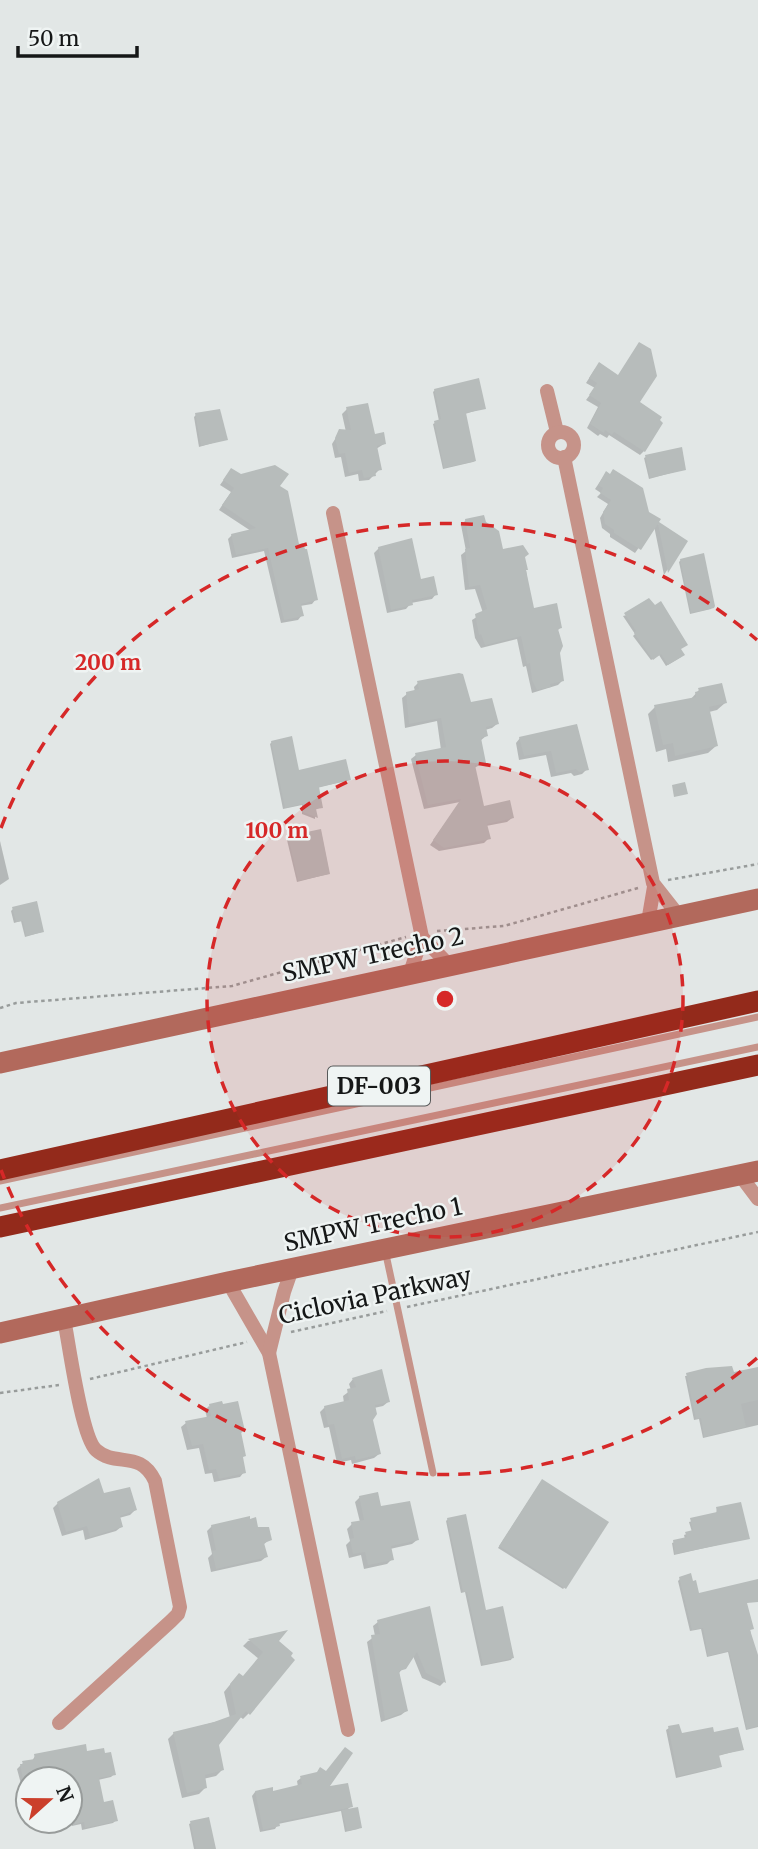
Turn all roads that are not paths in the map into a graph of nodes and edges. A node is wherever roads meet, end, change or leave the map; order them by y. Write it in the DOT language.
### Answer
graph roads {
  1 [pos="547,391"];
  2 [pos="333,513"];
  3 [pos="654,885"];
  4 [pos="758,899"];
  5 [pos="679,916"];
  6 [pos="648,922"];
  7 [pos="422,935"];
  8 [pos="449,965"];
  9 [pos="410,973"];
  10 [pos="758,1001"];
  11 [pos="758,1017"];
  12 [pos="758,1047"];
  13 [pos="0,1063"];
  14 [pos="758,1065"];
  15 [pos="0,1170"];
  16 [pos="749,1173"];
  17 [pos="0,1181"];
  18 [pos="758,1199"];
  19 [pos="0,1208"];
  20 [pos="0,1227"];
  21 [pos="385,1250"];
  22 [pos="292,1269"];
  23 [pos="228,1282"];
  24 [pos="64,1319"];
  25 [pos="0,1333"];
  26 [pos="267,1337"];
  27 [pos="433,1473"];
  28 [pos="59,1723"];
  29 [pos="348,1730"];
  1 -- 3 [label="street"];
  2 -- 7 [label="street"];
  3 -- 5 [label="street"];
  3 -- 6 [label="street"];
  4 -- 5 [label="street, SMPW Trecho 2"];
  5 -- 6 [label="street, SMPW Trecho 2"];
  6 -- 8 [label="street, SMPW Trecho 2"];
  7 -- 8 [label="street"];
  7 -- 9 [label="street"];
  8 -- 9 [label="street, SMPW Trecho 2"];
  9 -- 13 [label="street, SMPW Trecho 2"];
  10 -- 15 [label="highway, DF-003"];
  11 -- 17 [label="lane"];
  12 -- 19 [label="lane"];
  14 -- 20 [label="highway, DF-003"];
  16 -- 18 [label="street"];
  16 -- 21 [label="street, SMPW Trecho 1"];
  21 -- 22 [label="street, SMPW Trecho 1"];
  21 -- 27 [label="lane"];
  22 -- 23 [label="street, SMPW Trecho 1"];
  22 -- 26 [label="street"];
  23 -- 24 [label="street, SMPW Trecho 1"];
  23 -- 26 [label="street"];
  24 -- 25 [label="street, SMPW Trecho 1"];
  24 -- 28 [label="street"];
  26 -- 29 [label="street"];
}
